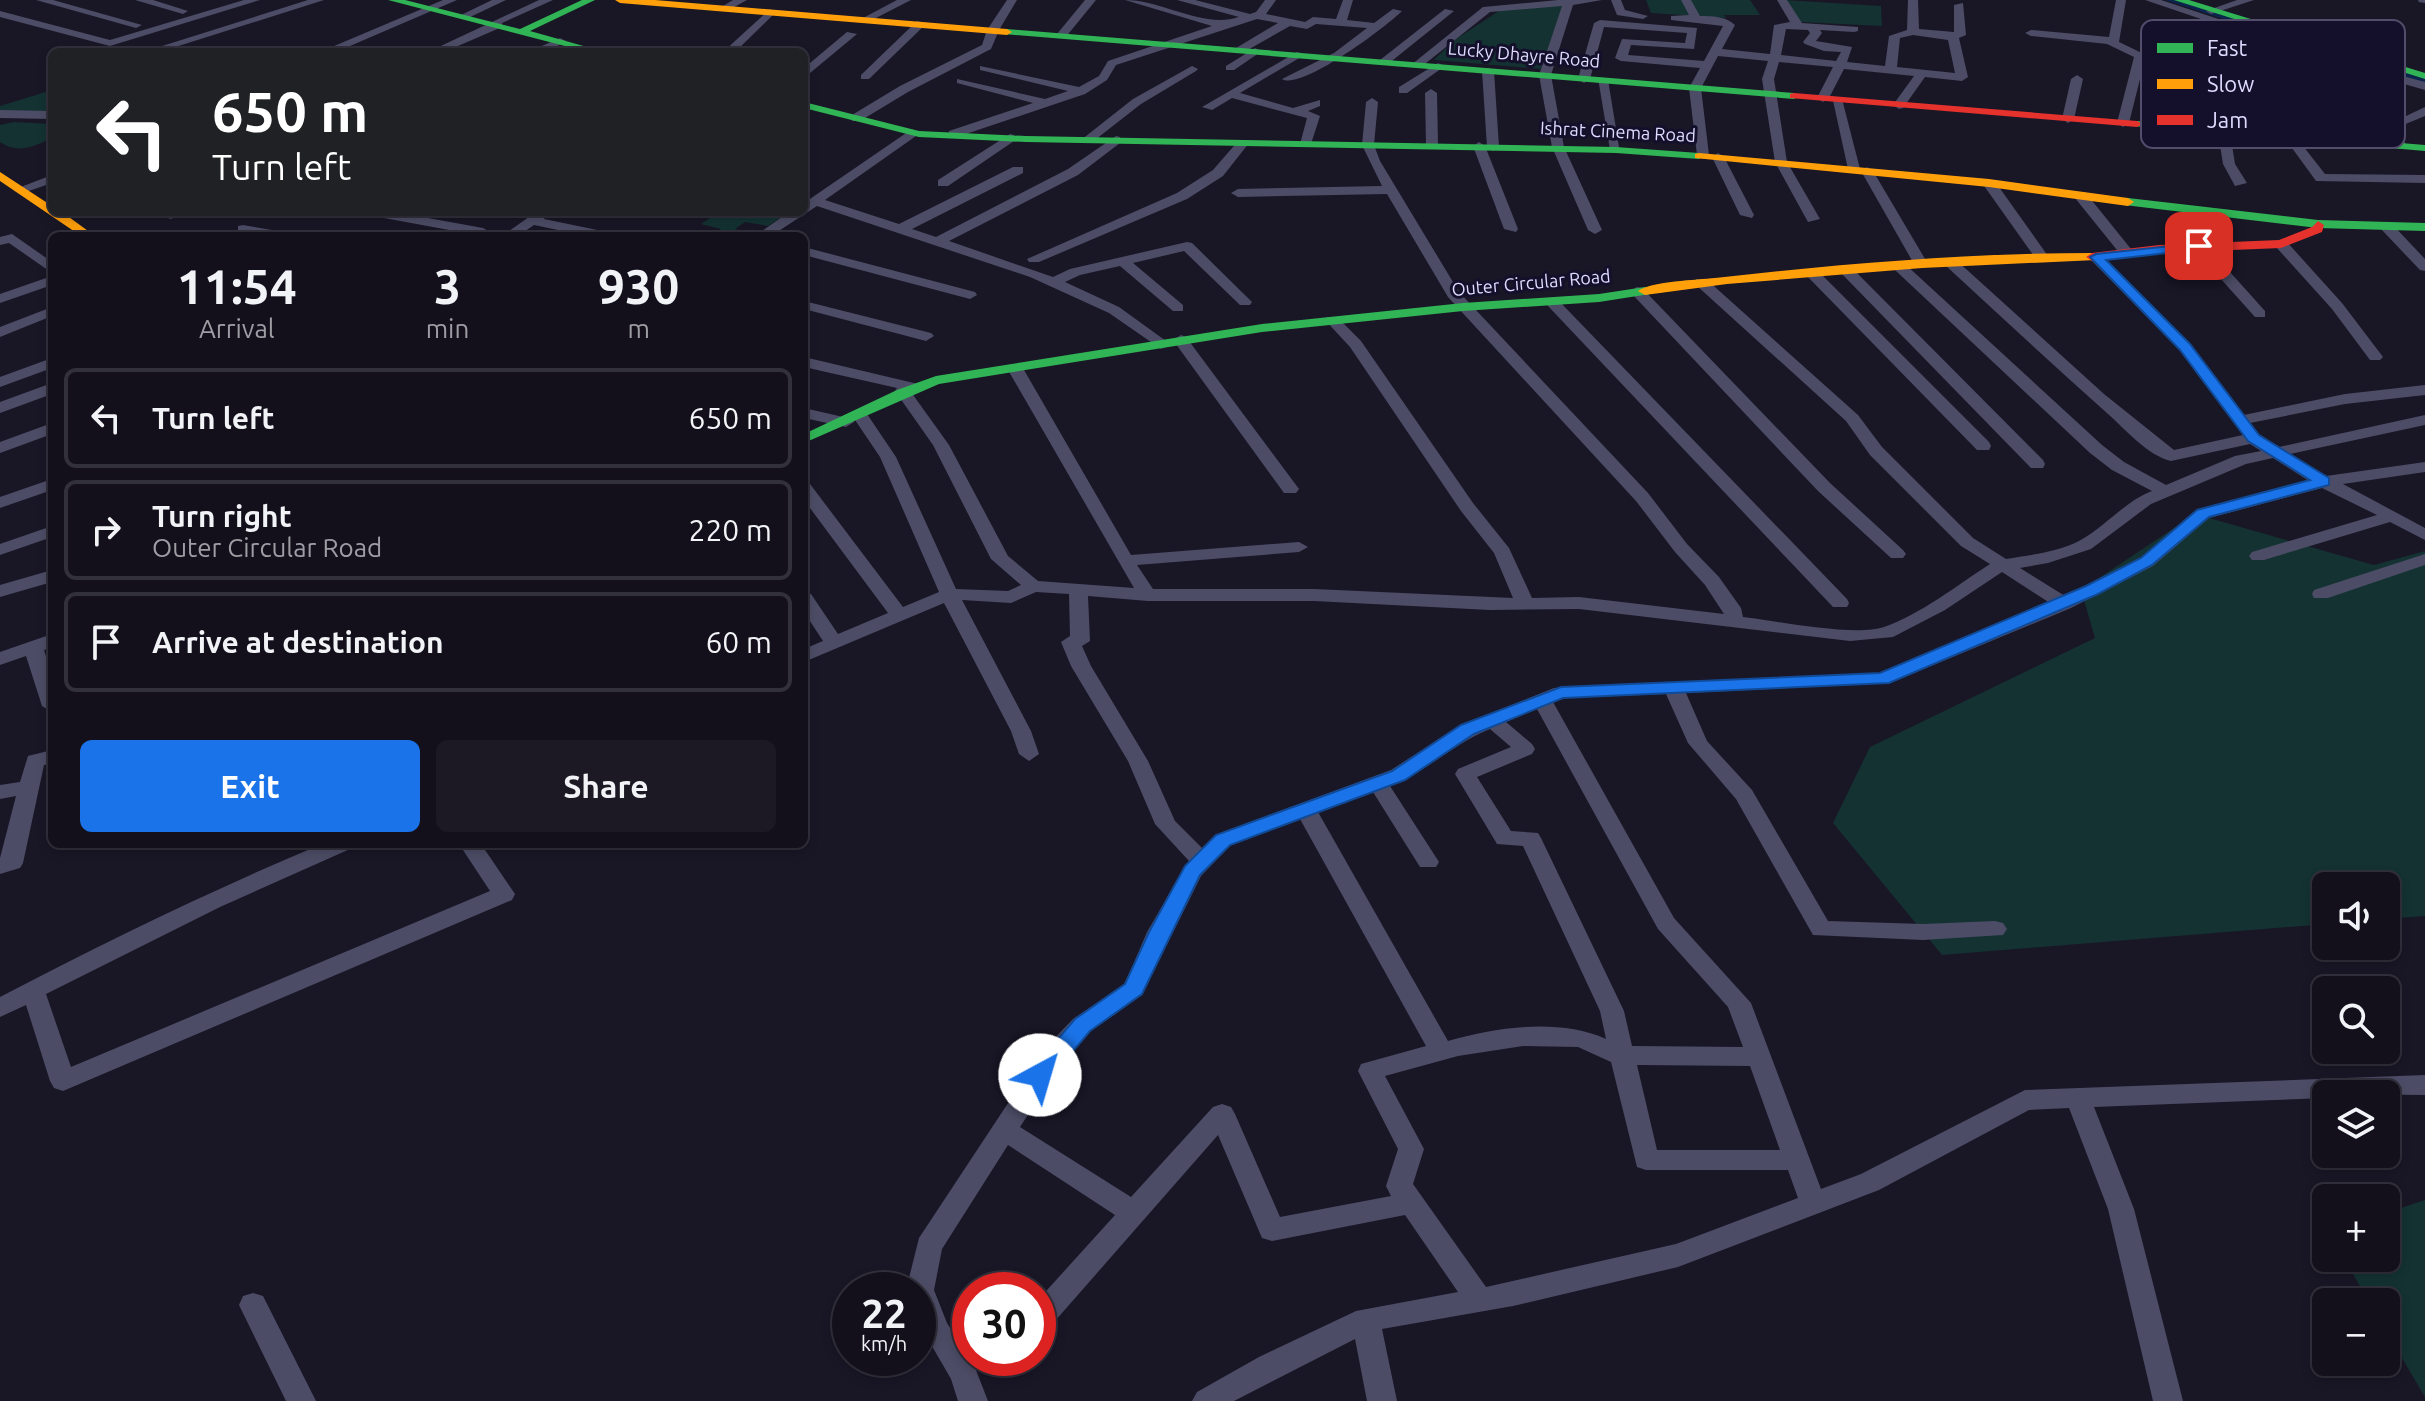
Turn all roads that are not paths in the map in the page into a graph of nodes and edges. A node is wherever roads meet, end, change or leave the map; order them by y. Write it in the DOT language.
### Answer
graph roads {
  1 [pos="41,0"];
  2 [pos="140,0"];
  3 [pos="218,0"];
  4 [pos="255,0"];
  5 [pos="452,0"];
  6 [pos="501,0"];
  7 [pos="548,0"];
  8 [pos="590,0"];
  9 [pos="620,0"];
  10 [pos="742,0"];
  11 [pos="903,0"];
  12 [pos="1012,0"];
  13 [pos="1091,0"];
  14 [pos="1130,0"];
  15 [pos="1182,0"];
  16 [pos="1271,0"];
  17 [pos="1348,0"];
  18 [pos="1597,0"];
  19 [pos="1616,0"];
  20 [pos="1686,0"];
  21 [pos="1782,0"];
  22 [pos="1913,0"];
  23 [pos="2121,0"];
  24 [pos="2150,0"];
  25 [pos="2179,0"];
  26 [pos="2249,0"];
  27 [pos="400,1"];
  28 [pos="313,2"];
  29 [pos="1569,2"];
  30 [pos="1966,4"];
  31 [pos="432,8"];
  32 [pos="723,9"];
  33 [pos="183,11"];
  34 [pos="1397,11"];
  35 [pos="1449,11"];
  36 [pos="2211,11"];
  37 [pos="770,12"];
  38 [pos="0,14"];
  39 [pos="464,16"];
  40 [pos="1253,16"];
  41 [pos="868,18"];
  42 [pos="1696,18"];
  43 [pos="2211,20"];
  44 [pos="2241,20"];
  45 [pos="1288,22"];
  46 [pos="1341,22"];
  47 [pos="921,23"];
  48 [pos="496,24"];
  49 [pos="136,25"];
  50 [pos="1224,26"];
  51 [pos="1376,26"];
  52 [pos="1798,26"];
  53 [pos="1812,27"];
  54 [pos="1854,29"];
  55 [pos="993,30"];
  56 [pos="523,31"];
  57 [pos="1913,32"];
  58 [pos="2031,33"];
  59 [pos="851,34"];
  60 [pos="1061,36"];
  61 [pos="1951,36"];
  62 [pos="93,38"];
  63 [pos="560,41"];
  64 [pos="2113,41"];
  65 [pos="1173,45"];
  66 [pos="165,47"];
  67 [pos="192,48"];
  68 [pos="336,48"];
  69 [pos="443,48"];
  70 [pos="543,48"];
  71 [pos="584,48"];
  72 [pos="733,48"];
  73 [pos="1248,51"];
  74 [pos="1715,52"];
  75 [pos="1297,55"];
  76 [pos="1330,57"];
  77 [pos="1775,57"];
  78 [pos="1384,62"];
  79 [pos="1842,63"];
  80 [pos="1417,65"];
  81 [pos="1708,65"];
  82 [pos="1438,66"];
  83 [pos="1891,67"];
  84 [pos="984,68"];
  85 [pos="1230,68"];
  86 [pos="1192,69"];
  87 [pos="2405,70"];
  88 [pos="808,71"];
  89 [pos="1488,71"];
  90 [pos="1923,72"];
  91 [pos="1545,75"];
  92 [pos="2425,76"];
  93 [pos="865,77"];
  94 [pos="1288,79"];
  95 [pos="1593,79"];
  96 [pos="2077,79"];
  97 [pos="2405,80"];
  98 [pos="961,81"];
  99 [pos="2425,86"];
  100 [pos="1695,88"];
  101 [pos="1403,90"];
  102 [pos="1081,91"];
  103 [pos="1431,93"];
  104 [pos="1230,94"];
  105 [pos="1769,94"];
  106 [pos="1830,99"];
  107 [pos="1372,102"];
  108 [pos="1316,103"];
  109 [pos="1047,104"];
  110 [pos="1899,105"];
  111 [pos="808,106"];
  112 [pos="1208,107"];
  113 [pos="2425,111"];
  114 [pos="1297,112"];
  115 [pos="0,114"];
  116 [pos="48,115"];
  117 [pos="856,118"];
  118 [pos="2068,119"];
  119 [pos="2405,120"];
  120 [pos="2123,123"];
  121 [pos="2141,125"];
  122 [pos="912,133"];
  123 [pos="953,134"];
  124 [pos="1010,138"];
  125 [pos="1087,140"];
  126 [pos="1116,140"];
  127 [pos="1243,143"];
  128 [pos="1306,144"];
  129 [pos="1368,145"];
  130 [pos="1432,145"];
  131 [pos="2405,146"];
  132 [pos="1486,147"];
  133 [pos="1558,147"];
  134 [pos="2226,148"];
  135 [pos="2300,148"];
  136 [pos="2425,148"];
  137 [pos="1616,150"];
  138 [pos="1710,156"];
  139 [pos="1781,162"];
  140 [pos="1018,170"];
  141 [pos="1861,170"];
  142 [pos="0,176"];
  143 [pos="2425,179"];
  144 [pos="48,180"];
  145 [pos="943,183"];
  146 [pos="1989,183"];
  147 [pos="2240,183"];
  148 [pos="20,190"];
  149 [pos="1390,190"];
  150 [pos="1238,193"];
  151 [pos="2080,195"];
  152 [pos="811,205"];
  153 [pos="48,209"];
  154 [pos="1747,215"];
  155 [pos="59,216"];
  156 [pos="395,216"];
  157 [pos="540,216"];
  158 [pos="792,216"];
  159 [pos="1813,219"];
  160 [pos="533,221"];
  161 [pos="2318,224"];
  162 [pos="2386,226"];
  163 [pos="2425,227"];
  164 [pos="243,229"];
  165 [pos="900,229"];
  166 [pos="1511,229"];
  167 [pos="1595,230"];
  168 [pos="83,232"];
  169 [pos="261,232"];
  170 [pos="483,232"];
  171 [pos="515,232"];
  172 [pos="587,232"];
  173 [pos="768,232"];
  174 [pos="0,241"];
  175 [pos="936,242"];
  176 [pos="2281,244"];
  177 [pos="2199,246"];
  178 [pos="808,252"];
  179 [pos="2126,252"];
  180 [pos="2041,256"];
  181 [pos="2096,257"];
  182 [pos="1034,259"];
  183 [pos="1124,262"];
  184 [pos="1950,262"];
  185 [pos="1921,264"];
  186 [pos="48,266"];
  187 [pos="1900,267"];
  188 [pos="2425,267"];
  189 [pos="1847,271"];
  190 [pos="1812,273"];
  191 [pos="48,281"];
  192 [pos="1701,282"];
  193 [pos="1052,283"];
  194 [pos="1637,291"];
  195 [pos="970,295"];
  196 [pos="0,299"];
  197 [pos="1245,302"];
  198 [pos="1553,303"];
  199 [pos="808,306"];
  200 [pos="1463,307"];
  201 [pos="1178,308"];
  202 [pos="48,313"];
  203 [pos="2260,314"];
  204 [pos="1332,320"];
  205 [pos="0,332"];
  206 [pos="926,336"];
  207 [pos="1181,340"];
  208 [pos="1161,344"];
  209 [pos="2375,357"];
  210 [pos="808,363"];
  211 [pos="48,364"];
  212 [pos="1016,370"];
  213 [pos="0,382"];
  214 [pos="908,389"];
  215 [pos="48,390"];
  216 [pos="2425,390"];
  217 [pos="0,408"];
  218 [pos="808,413"];
  219 [pos="852,418"];
  220 [pos="2241,420"];
  221 [pos="2425,420"];
  222 [pos="48,430"];
  223 [pos="808,437"];
  224 [pos="2253,438"];
  225 [pos="1983,446"];
  226 [pos="0,448"];
  227 [pos="2276,452"];
  228 [pos="2037,464"];
  229 [pos="2420,472"];
  230 [pos="2323,482"];
  231 [pos="48,485"];
  232 [pos="1290,489"];
  233 [pos="2165,491"];
  234 [pos="808,493"];
  235 [pos="0,503"];
  236 [pos="2392,516"];
  237 [pos="48,532"];
  238 [pos="2425,535"];
  239 [pos="1299,547"];
  240 [pos="0,550"];
  241 [pos="1897,554"];
  242 [pos="2258,556"];
  243 [pos="2425,559"];
  244 [pos="1125,561"];
  245 [pos="2001,565"];
  246 [pos="48,577"];
  247 [pos="1033,586"];
  248 [pos="1078,589"];
  249 [pos="0,591"];
  250 [pos="949,594"];
  251 [pos="2321,594"];
  252 [pos="1148,595"];
  253 [pos="1840,603"];
  254 [pos="808,604"];
  255 [pos="1525,604"];
  256 [pos="2064,604"];
  257 [pos="900,616"];
  258 [pos="1735,622"];
  259 [pos="48,641"];
  260 [pos="835,644"];
  261 [pos="33,647"];
  262 [pos="808,654"];
  263 [pos="0,659"];
  264 [pos="1674,689"];
  265 [pos="48,694"];
  266 [pos="1542,700"];
  267 [pos="1492,720"];
  268 [pos="1029,754"];
  269 [pos="48,758"];
  270 [pos="1378,783"];
  271 [pos="29,787"];
  272 [pos="0,792"];
  273 [pos="1306,810"];
  274 [pos="332,848"];
  275 [pos="473,848"];
  276 [pos="1202,861"];
  277 [pos="1428,862"];
  278 [pos="0,866"];
  279 [pos="1995,929"];
  280 [pos="33,990"];
  281 [pos="0,1008"];
  282 [pos="1441,1051"];
  283 [pos="1620,1055"];
  284 [pos="1759,1057"];
  285 [pos="2425,1085"];
  286 [pos="2078,1098"];
  287 [pos="1005,1130"];
  288 [pos="1797,1160"];
  289 [pos="1812,1201"];
  290 [pos="1411,1203"];
  291 [pos="1134,1213"];
  292 [pos="1056,1300"];
  293 [pos="1480,1300"];
  294 [pos="253,1305"];
  295 [pos="1366,1320"];
  296 [pos="952,1347"];
  297 [pos="969,1376"];
  298 [pos="301,1401"];
  299 [pos="973,1401"];
  300 [pos="1207,1401"];
  301 [pos="1382,1401"];
  302 [pos="2168,1401"];
  1 -- 49 [label="street"];
  2 -- 33 [label="street"];
  3 -- 33 [label="street"];
  4 -- 62 [label="street"];
  5 -- 31 [label="street"];
  6 -- 39 [label="street"];
  7 -- 48 [label="street"];
  8 -- 56 [label="main road"];
  9 -- 32 [label="main road, Lucky Dhayre Road"];
  10 -- 32 [label="street"];
  11 -- 41 [label="street"];
  12 -- 55 [label="street"];
  13 -- 60 [label="street"];
  14 -- 50 [label="street"];
  15 -- 40 [label="street"];
  16 -- 40 [label="street"];
  17 -- 46 [label="street"];
  18 -- 29 [label="street"];
  19 -- 42 [label="street"];
  20 -- 42 [label="street"];
  21 -- 52 [label="street"];
  22 -- 57 [label="street"];
  23 -- 64 [label="street"];
  24 -- 43 [label="street"];
  25 -- 36 [label="main road"];
  26 -- 36 [label="street"];
  27 -- 31 [label="main road"];
  28 -- 66 [label="street"];
  28 -- 67 [label="street"];
  29 -- 80 [label="street"];
  29 -- 91 [label="street"];
  30 -- 61 [label="street"];
  31 -- 39 [label="main road"];
  31 -- 68 [label="street"];
  32 -- 37 [label="main road, Lucky Dhayre Road"];
  33 -- 49 [label="street"];
  34 -- 51 [label="street"];
  35 -- 78 [label="street"];
  36 -- 44 [label="main road"];
  37 -- 41 [label="main road, Lucky Dhayre Road"];
  37 -- 72 [label="street"];
  38 -- 62 [label="street"];
  39 -- 48 [label="main road"];
  40 -- 45 [label="street"];
  40 -- 50 [label="street"];
  41 -- 47 [label="main road, Lucky Dhayre Road"];
  42 -- 74 [label="street"];
  45 -- 46 [label="street"];
  45 -- 73 [label="street"];
  46 -- 51 [label="street"];
  47 -- 55 [label="main road, Lucky Dhayre Road"];
  47 -- 93 [label="street"];
  48 -- 56 [label="main road"];
  48 -- 69 [label="street"];
  49 -- 62 [label="street"];
  50 -- 65 [label="street"];
  51 -- 76 [label="street"];
  52 -- 53 [label="street"];
  52 -- 77 [label="street"];
  53 -- 54 [label="street"];
  53 -- 79 [label="street"];
  55 -- 60 [label="main road, Lucky Dhayre Road"];
  55 -- 117 [label="street"];
  56 -- 63 [label="main road"];
  57 -- 61 [label="street"];
  57 -- 83 [label="street"];
  58 -- 64 [label="street"];
  59 -- 88 [label="street"];
  60 -- 65 [label="main road, Lucky Dhayre Road"];
  61 -- 90 [label="street"];
  63 -- 70 [label="street"];
  63 -- 71 [label="main road"];
  64 -- 120 [label="street"];
  65 -- 73 [label="main road, Lucky Dhayre Road"];
  65 -- 102 [label="street"];
  73 -- 75 [label="main road, Lucky Dhayre Road"];
  73 -- 85 [label="street"];
  74 -- 77 [label="street"];
  74 -- 81 [label="street"];
  75 -- 76 [label="main road, Lucky Dhayre Road"];
  75 -- 104 [label="street"];
  76 -- 78 [label="main road, Lucky Dhayre Road"];
  76 -- 94 [label="street"];
  77 -- 79 [label="street"];
  77 -- 105 [label="street"];
  78 -- 80 [label="main road, Lucky Dhayre Road"];
  79 -- 83 [label="street"];
  79 -- 106 [label="street"];
  80 -- 82 [label="main road, Lucky Dhayre Road"];
  81 -- 95 [label="street"];
  81 -- 100 [label="street"];
  82 -- 89 [label="main road, Lucky Dhayre Road"];
  82 -- 101 [label="street"];
  83 -- 90 [label="street"];
  84 -- 102 [label="street"];
  86 -- 125 [label="street"];
  87 -- 92 [label="main road"];
  89 -- 91 [label="main road, Lucky Dhayre Road"];
  89 -- 132 [label="street"];
  90 -- 110 [label="street"];
  91 -- 95 [label="main road, Lucky Dhayre Road"];
  91 -- 133 [label="street"];
  95 -- 100 [label="main road, Lucky Dhayre Road"];
  95 -- 137 [label="street"];
  96 -- 118 [label="street"];
  97 -- 99 [label="street"];
  98 -- 109 [label="street"];
  100 -- 105 [label="main road, Lucky Dhayre Road"];
  100 -- 138 [label="street"];
  102 -- 109 [label="street"];
  103 -- 130 [label="street"];
  104 -- 112 [label="street"];
  104 -- 114 [label="street"];
  105 -- 106 [label="main road, Lucky Dhayre Road"];
  105 -- 139 [label="street"];
  106 -- 110 [label="main road, Lucky Dhayre Road"];
  106 -- 141 [label="street"];
  107 -- 129 [label="street"];
  108 -- 114 [label="street"];
  109 -- 123 [label="street"];
  110 -- 118 [label="main road, Lucky Dhayre Road"];
  111 -- 117 [label="main road, Ishrat Cinema Road"];
  113 -- 119 [label="street"];
  114 -- 128 [label="street"];
  115 -- 116 [label="street"];
  117 -- 122 [label="main road, Ishrat Cinema Road"];
  118 -- 120 [label="main road, Lucky Dhayre Road"];
  120 -- 121 [label="main road, Lucky Dhayre Road"];
  122 -- 123 [label="main road, Ishrat Cinema Road"];
  122 -- 152 [label="street"];
  123 -- 124 [label="main road, Ishrat Cinema Road"];
  124 -- 125 [label="main road, Ishrat Cinema Road"];
  124 -- 145 [label="street"];
  125 -- 126 [label="main road, Ishrat Cinema Road"];
  126 -- 127 [label="main road, Ishrat Cinema Road"];
  126 -- 175 [label="street"];
  127 -- 128 [label="main road, Ishrat Cinema Road"];
  127 -- 182 [label="street"];
  128 -- 129 [label="main road, Ishrat Cinema Road"];
  129 -- 130 [label="main road, Ishrat Cinema Road"];
  129 -- 149 [label="street"];
  130 -- 132 [label="main road, Ishrat Cinema Road"];
  131 -- 136 [label="main road, Lucky Dhayre Road"];
  132 -- 133 [label="main road, Ishrat Cinema Road"];
  132 -- 166 [label="street"];
  133 -- 137 [label="main road, Ishrat Cinema Road"];
  133 -- 167 [label="street"];
  134 -- 147 [label="street"];
  135 -- 143 [label="street"];
  137 -- 138 [label="main road, Ishrat Cinema Road"];
  138 -- 139 [label="main road, Ishrat Cinema Road"];
  138 -- 154 [label="street"];
  139 -- 141 [label="main road, Ishrat Cinema Road"];
  139 -- 159 [label="street"];
  140 -- 165 [label="street"];
  141 -- 146 [label="main road, Ishrat Cinema Road"];
  141 -- 185 [label="street"];
  142 -- 148 [label="main road"];
  144 -- 148 [label="street"];
  146 -- 151 [label="main road, Ishrat Cinema Road"];
  146 -- 180 [label="street"];
  148 -- 153 [label="main road"];
  149 -- 150 [label="street"];
  149 -- 200 [label="street"];
  151 -- 161 [label="main road, Ishrat Cinema Road"];
  151 -- 179 [label="street"];
  152 -- 165 [label="street"];
  155 -- 168 [label="main road"];
  156 -- 170 [label="street"];
  157 -- 160 [label="street"];
  158 -- 173 [label="street"];
  160 -- 171 [label="street"];
  160 -- 172 [label="street"];
  161 -- 162 [label="main road, Ishrat Cinema Road"];
  161 -- 176 [label="main road, Outer Circular Road"];
  162 -- 163 [label="main road, Ishrat Cinema Road"];
  162 -- 188 [label="street"];
  164 -- 169 [label="street"];
  165 -- 175 [label="street"];
  174 -- 186 [label="street"];
  175 -- 193 [label="street"];
  176 -- 177 [label="main road, Outer Circular Road"];
  176 -- 209 [label="street"];
  177 -- 179 [label="main road, Outer Circular Road"];
  177 -- 203 [label="street"];
  178 -- 195 [label="street"];
  179 -- 181 [label="main road, Outer Circular Road"];
  180 -- 181 [label="main road, Outer Circular Road"];
  180 -- 184 [label="main road, Outer Circular Road"];
  181 -- 220 [label="street"];
  183 -- 193 [label="street"];
  183 -- 197 [label="street"];
  183 -- 201 [label="street"];
  184 -- 185 [label="main road, Outer Circular Road"];
  184 -- 224 [label="street"];
  185 -- 187 [label="main road, Outer Circular Road"];
  187 -- 189 [label="main road, Outer Circular Road"];
  187 -- 233 [label="street"];
  189 -- 190 [label="main road, Outer Circular Road"];
  189 -- 228 [label="street"];
  190 -- 192 [label="main road, Outer Circular Road"];
  190 -- 225 [label="street"];
  191 -- 196 [label="street"];
  192 -- 194 [label="main road, Outer Circular Road"];
  192 -- 245 [label="street"];
  193 -- 208 [label="street"];
  194 -- 198 [label="main road, Outer Circular Road"];
  194 -- 241 [label="street"];
  198 -- 200 [label="main road, Outer Circular Road"];
  198 -- 253 [label="street"];
  199 -- 206 [label="street"];
  200 -- 204 [label="main road, Outer Circular Road"];
  200 -- 258 [label="street"];
  202 -- 205 [label="street"];
  204 -- 207 [label="main road, Outer Circular Road"];
  204 -- 255 [label="street"];
  207 -- 208 [label="main road, Outer Circular Road"];
  207 -- 232 [label="street"];
  208 -- 212 [label="main road, Outer Circular Road"];
  210 -- 214 [label="street"];
  211 -- 213 [label="street"];
  212 -- 214 [label="main road, Outer Circular Road"];
  212 -- 244 [label="street"];
  214 -- 219 [label="main road, Outer Circular Road"];
  214 -- 247 [label="street"];
  215 -- 217 [label="street"];
  216 -- 220 [label="street"];
  218 -- 219 [label="street"];
  219 -- 223 [label="main road, Outer Circular Road"];
  219 -- 250 [label="street"];
  220 -- 224 [label="street"];
  221 -- 227 [label="street"];
  222 -- 226 [label="street"];
  224 -- 227 [label="street"];
  227 -- 230 [label="street"];
  227 -- 233 [label="street"];
  229 -- 230 [label="street"];
  230 -- 236 [label="street"];
  230 -- 256 [label="street"];
  231 -- 235 [label="street"];
  233 -- 245 [label="street"];
  234 -- 257 [label="street"];
  236 -- 238 [label="street"];
  236 -- 242 [label="street"];
  237 -- 240 [label="street"];
  239 -- 244 [label="street"];
  243 -- 251 [label="street"];
  244 -- 252 [label="street"];
  245 -- 256 [label="street"];
  245 -- 258 [label="street"];
  246 -- 249 [label="street"];
  247 -- 248 [label="street"];
  247 -- 250 [label="street"];
  248 -- 252 [label="street"];
  248 -- 276 [label="street"];
  250 -- 257 [label="street"];
  250 -- 268 [label="street"];
  252 -- 255 [label="street"];
  254 -- 260 [label="street"];
  255 -- 258 [label="street"];
  256 -- 264 [label="street"];
  257 -- 260 [label="street"];
  259 -- 261 [label="street"];
  260 -- 262 [label="street"];
  261 -- 263 [label="street"];
  261 -- 265 [label="street"];
  264 -- 266 [label="street"];
  264 -- 279 [label="street"];
  266 -- 267 [label="street"];
  266 -- 284 [label="street"];
  267 -- 270 [label="street"];
  267 -- 283 [label="street"];
  269 -- 271 [label="street"];
  270 -- 273 [label="street"];
  270 -- 277 [label="street"];
  271 -- 272 [label="street"];
  271 -- 278 [label="street"];
  273 -- 276 [label="street"];
  273 -- 282 [label="street"];
  274 -- 280 [label="street"];
  275 -- 280 [label="street"];
  276 -- 287 [label="street"];
  280 -- 281 [label="street"];
  282 -- 283 [label="street"];
  282 -- 290 [label="street"];
  283 -- 284 [label="street"];
  283 -- 288 [label="street"];
  284 -- 288 [label="street"];
  285 -- 286 [label="street"];
  286 -- 289 [label="street"];
  286 -- 302 [label="street"];
  287 -- 291 [label="street"];
  287 -- 296 [label="street"];
  288 -- 289 [label="street"];
  289 -- 293 [label="street"];
  290 -- 291 [label="street"];
  290 -- 293 [label="street"];
  291 -- 292 [label="street"];
  293 -- 295 [label="street"];
  294 -- 298 [label="street"];
  295 -- 300 [label="street"];
  295 -- 301 [label="street"];
  297 -- 299 [label="street"];
}
